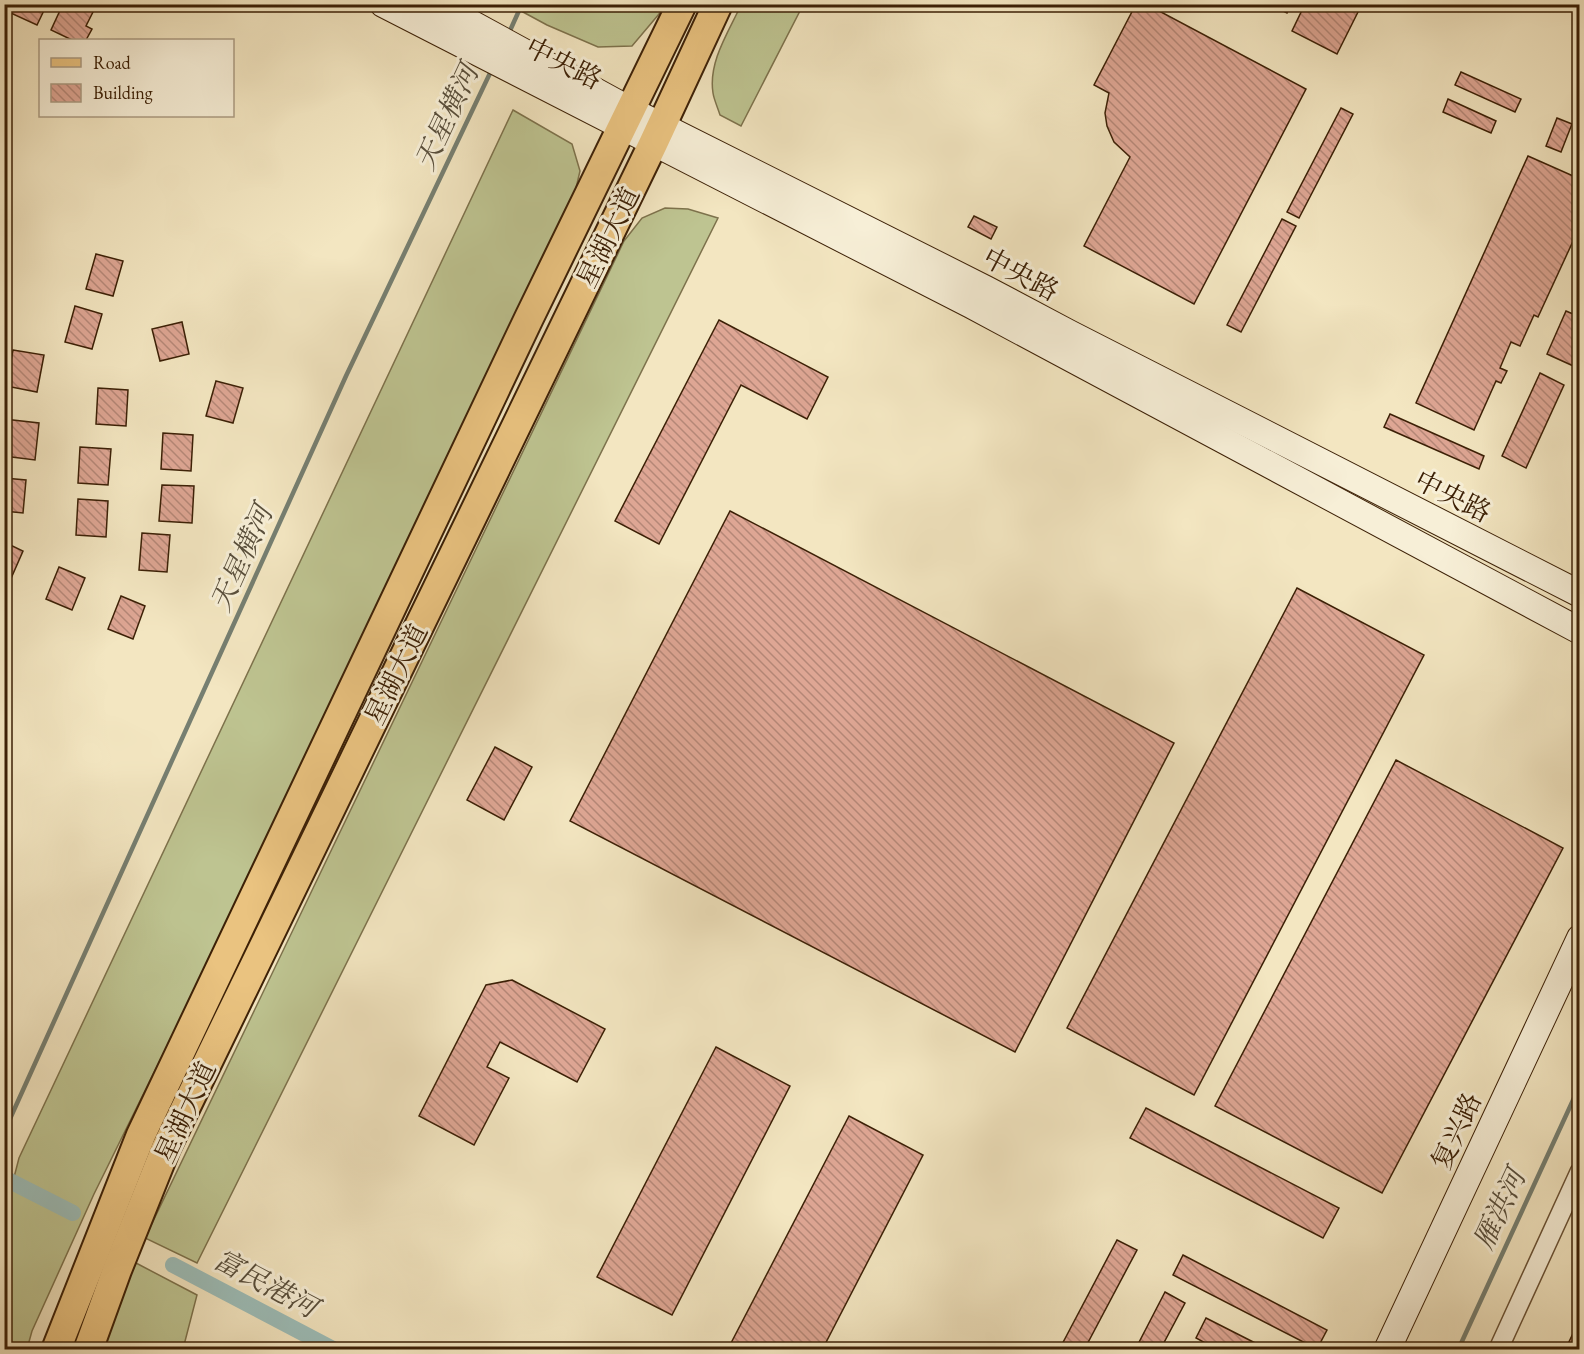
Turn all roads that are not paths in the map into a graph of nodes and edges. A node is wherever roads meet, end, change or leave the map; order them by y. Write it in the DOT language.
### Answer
graph roads {
  1 [pos="383,4"];
  2 [pos="436,4"];
  3 [pos="682,4"];
  4 [pos="718,4"];
  5 [pos="475,38"];
  6 [pos="626,118"];
  7 [pos="657,135"];
  8 [pos="1580,594"];
  9 [pos="1580,631"];
  10 [pos="1580,938"];
  11 [pos="1580,1171"];
  12 [pos="56,1350"];
  13 [pos="88,1350"];
  14 [pos="1387,1350"];
  15 [pos="1498,1350"];
  1 -- 5 [label="street, 中央路"];
  2 -- 5 [label="street, 中央路"];
  3 -- 6 [label="main road, 星湖大道"];
  4 -- 7 [label="main road, 星湖大道"];
  5 -- 6 [label="street, 中央路"];
  6 -- 7 [label="street, 中央路"];
  6 -- 12 [label="main road, 星湖大道"];
  7 -- 8 [label="street, 中央路"];
  7 -- 9 [label="street"];
  7 -- 13 [label="main road, 星湖大道"];
  10 -- 14 [label="street, 复兴路"];
  11 -- 15 [label="street"];
}
